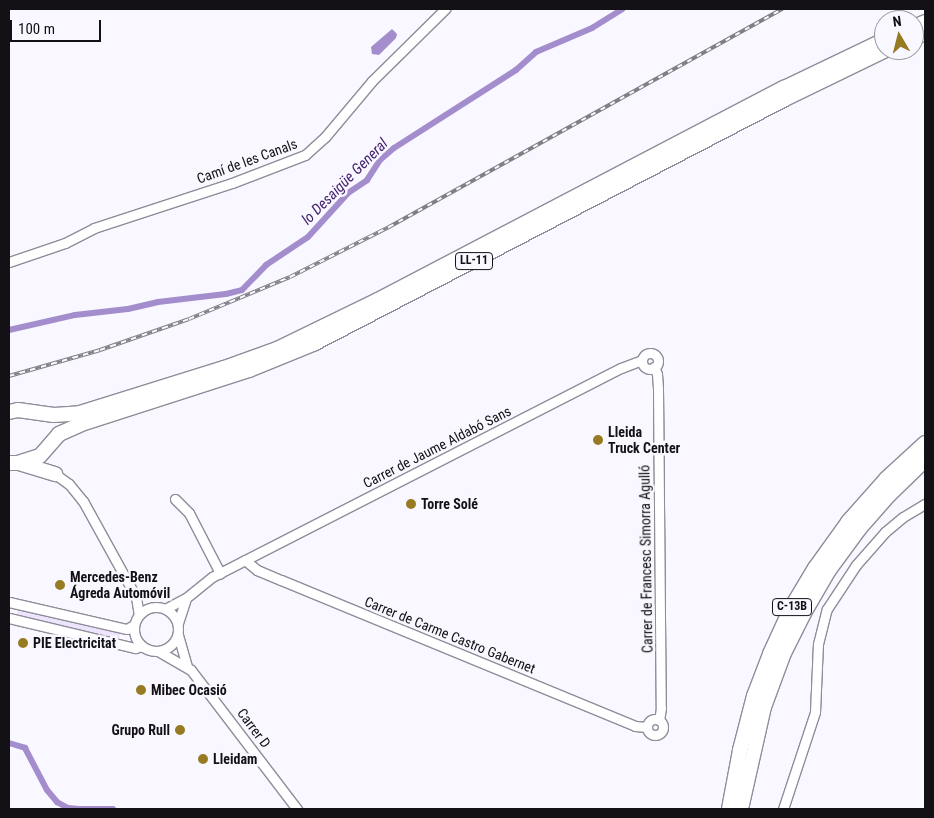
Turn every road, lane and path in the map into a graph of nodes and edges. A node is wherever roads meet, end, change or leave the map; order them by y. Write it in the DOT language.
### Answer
graph roads {
  1 [pos="445,9"];
  2 [pos="874,45"];
  3 [pos="874,56"];
  4 [pos="9,262"];
  5 [pos="642,360"];
  6 [pos="654,368"];
  7 [pos="9,412"];
  8 [pos="37,412"];
  9 [pos="925,443"];
  10 [pos="48,445"];
  11 [pos="925,460"];
  12 [pos="13,463"];
  13 [pos="56,474"];
  14 [pos="174,500"];
  15 [pos="925,504"];
  16 [pos="245,560"];
  17 [pos="220,573"];
  18 [pos="136,597"];
  19 [pos="186,598"];
  20 [pos="11,603"];
  21 [pos="154,607"];
  22 [pos="165,608"];
  23 [pos="139,615"];
  24 [pos="10,618"];
  25 [pos="178,623"];
  26 [pos="130,627"];
  27 [pos="178,635"];
  28 [pos="128,646"];
  29 [pos="142,646"];
  30 [pos="158,651"];
  31 [pos="187,667"];
  32 [pos="659,720"];
  33 [pos="297,809"];
  34 [pos="729,809"];
  35 [pos="741,809"];
  36 [pos="783,809"];
  1 -- 4 [label="street, Camí de les Canals"];
  2 -- 8 [label="highway, LL-11"];
  3 -- 10 [label="highway, LL-11"];
  5 -- 6 [label="street"];
  5 -- 6 [label="street"];
  5 -- 16 [label="street, Carrer de Jaume Aldabó Sans"];
  6 -- 32 [label="street, Carrer de Francesc Simorra Agulló"];
  7 -- 8 [label="highway, LL-11"];
  8 -- 10 [label="highway"];
  9 -- 34 [label="highway, C-13B"];
  10 -- 12 [label="highway, LL-11"];
  10 -- 13 [label="highway"];
  11 -- 35 [label="highway, C-13B"];
  12 -- 13 [label="highway"];
  13 -- 18 [label="street"];
  14 -- 17 [label="street"];
  15 -- 36 [label="street"];
  16 -- 17 [label="street, Carrer de Jaume Aldabó Sans"];
  16 -- 32 [label="street, Carrer de Carme Castro Gabernet"];
  17 -- 19 [label="street, Carrer de Jaume Aldabó Sans"];
  18 -- 21 [label="street"];
  18 -- 23 [label="street"];
  19 -- 22 [label="street, Carrer de Jaume Aldabó Sans"];
  19 -- 25 [label="street"];
  20 -- 24 [label="street"];
  20 -- 26 [label="street"];
  21 -- 22 [label="street"];
  21 -- 23 [label="street"];
  22 -- 25 [label="street"];
  23 -- 26 [label="street"];
  24 -- 28 [label="street"];
  25 -- 27 [label="street"];
  26 -- 28 [label="street"];
  26 -- 29 [label="street"];
  27 -- 30 [label="street"];
  27 -- 31 [label="street, Carrer D"];
  28 -- 29 [label="street"];
  29 -- 30 [label="street"];
  30 -- 31 [label="street, Carrer D"];
  31 -- 33 [label="street, Carrer D"];
}
